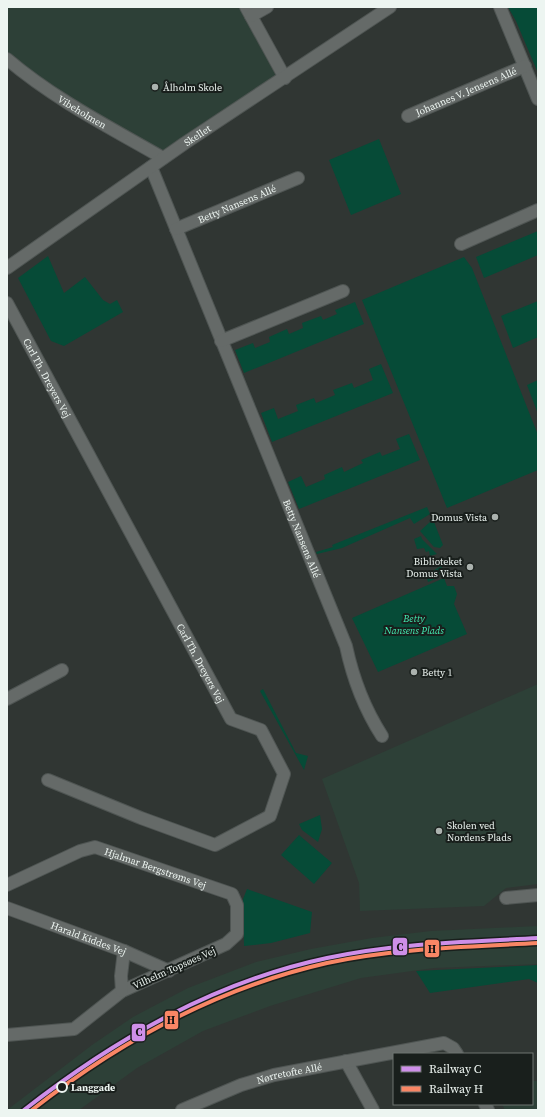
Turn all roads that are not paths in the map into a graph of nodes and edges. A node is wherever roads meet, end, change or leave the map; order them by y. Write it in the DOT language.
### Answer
graph roads {
  1 [pos="267,7"];
  2 [pos="390,7"];
  3 [pos="500,7"];
  4 [pos="248,11"];
  5 [pos="7,59"];
  6 [pos="525,66"];
  7 [pos="285,78"];
  8 [pos="538,99"];
  9 [pos="408,116"];
  10 [pos="163,158"];
  11 [pos="150,167"];
  12 [pos="298,178"];
  13 [pos="538,210"];
  14 [pos="176,229"];
  15 [pos="460,244"];
  16 [pos="7,268"];
  17 [pos="343,291"];
  18 [pos="7,303"];
  19 [pos="221,341"];
  20 [pos="62,670"];
  21 [pos="7,700"];
  22 [pos="382,736"];
  23 [pos="48,780"];
  24 [pos="7,885"];
  25 [pos="538,895"];
  26 [pos="506,898"];
  27 [pos="7,908"];
  28 [pos="226,944"];
  29 [pos="124,951"];
  30 [pos="169,971"];
  31 [pos="122,991"];
  32 [pos="7,1035"];
  33 [pos="393,1053"];
  34 [pos="396,1053"];
  35 [pos="456,1053"];
  36 [pos="346,1061"];
  37 [pos="182,1110"];
  38 [pos="373,1110"];
  1 -- 4 [label="street"];
  2 -- 7 [label="street, Skellet"];
  3 -- 6 [label="street, Johannes V. Jensens Allé"];
  4 -- 7 [label="street"];
  5 -- 10 [label="street, Vibeholmen"];
  6 -- 8 [label="street, Johannes V. Jensens Allé"];
  6 -- 9 [label="street, Johannes V. Jensens Allé"];
  7 -- 10 [label="street, Skellet"];
  10 -- 11 [label="street, Skellet"];
  11 -- 14 [label="street, Betty Nansens Allé"];
  11 -- 16 [label="street, Skellet"];
  12 -- 14 [label="street, Betty Nansens Allé"];
  13 -- 15 [label="street"];
  14 -- 19 [label="street, Betty Nansens Allé"];
  17 -- 19 [label="street"];
  18 -- 23 [label="street, Carl Th. Dreyers Vej"];
  19 -- 22 [label="street, Betty Nansens Allé"];
  20 -- 21 [label="street"];
  24 -- 28 [label="street, Hjalmar Bergstrøms Vej"];
  25 -- 26 [label="street"];
  27 -- 29 [label="street, Harald Kiddes Vej"];
  28 -- 30 [label="street, Vilhelm Topsøes Vej"];
  29 -- 30 [label="street, Harald Kiddes Vej"];
  29 -- 31 [label="street, Vilhelm Topsøes Vej"];
  30 -- 31 [label="street, Vilhelm Topsøes Vej"];
  31 -- 32 [label="street, Vilhelm Topsøes Vej"];
  33 -- 36 [label="street, Nørretofte Allé"];
  34 -- 35 [label="street, Nørretofte Allé"];
  36 -- 37 [label="street, Nørretofte Allé"];
  36 -- 38 [label="street"];
}
